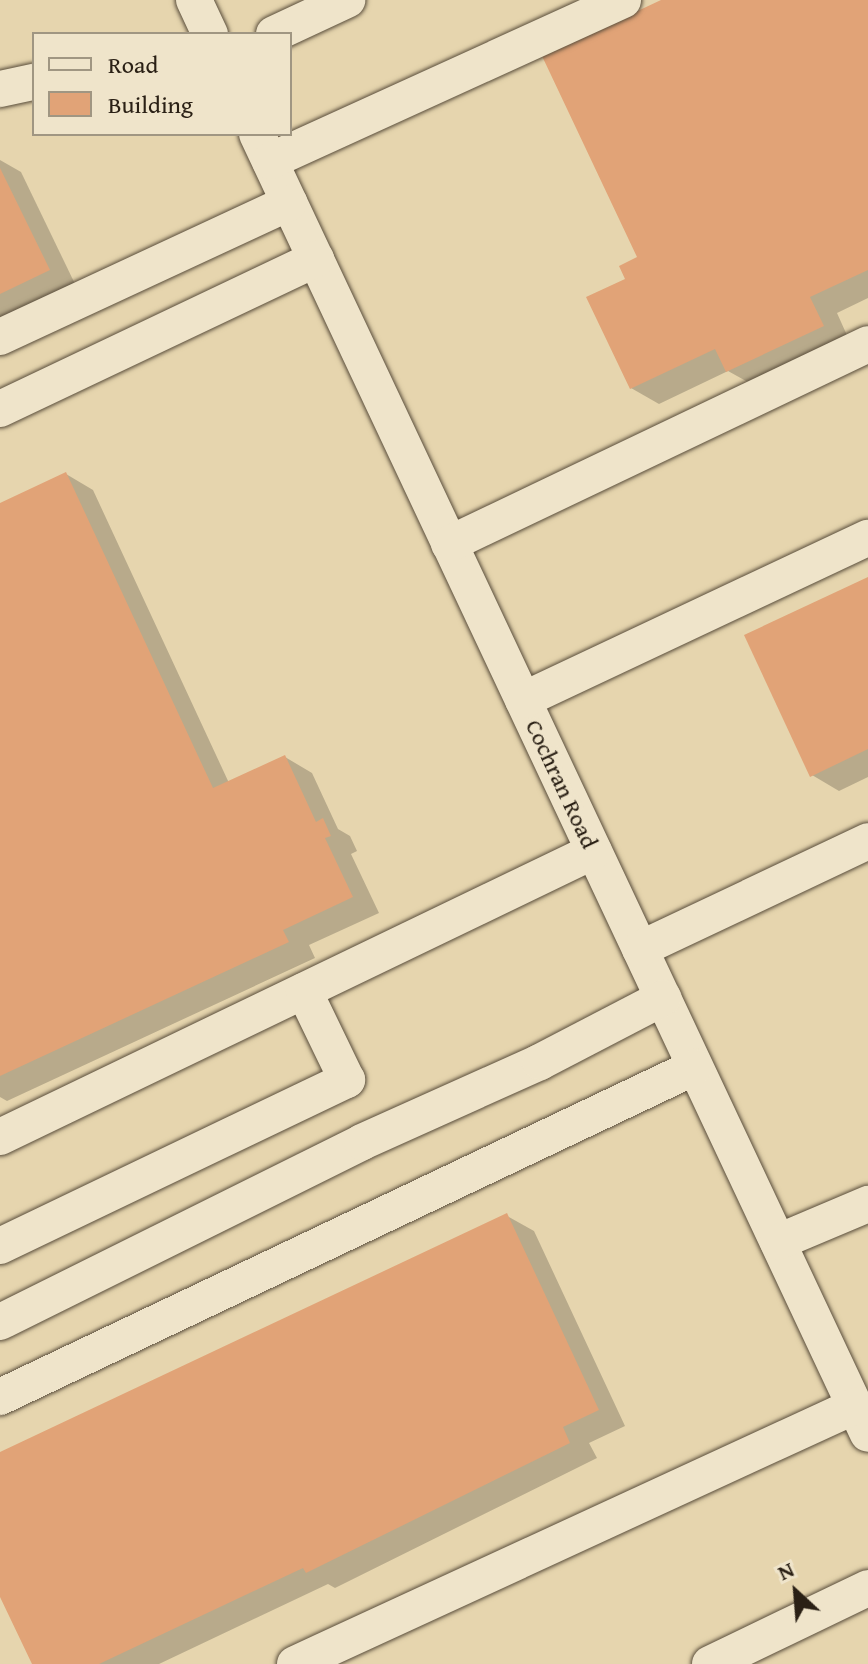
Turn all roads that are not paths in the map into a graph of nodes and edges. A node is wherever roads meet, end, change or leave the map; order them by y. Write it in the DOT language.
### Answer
graph roads {
  1 [pos="194,0"];
  2 [pos="347,0"];
  3 [pos="623,0"];
  4 [pos="209,32"];
  5 [pos="278,32"];
  6 [pos="32,82"];
  7 [pos="0,89"];
  8 [pos="264,148"];
  9 [pos="289,203"];
  10 [pos="316,259"];
  11 [pos="0,337"];
  12 [pos="868,344"];
  13 [pos="0,409"];
  14 [pos="868,538"];
  15 [pos="449,544"];
  16 [pos="523,700"];
  17 [pos="868,841"];
  18 [pos="594,851"];
  19 [pos="640,949"];
  20 [pos="304,991"];
  21 [pos="663,998"];
  22 [pos="695,1067"];
  23 [pos="0,1137"];
  24 [pos="868,1204"];
  25 [pos="778,1242"];
  26 [pos="0,1246"];
  27 [pos="0,1322"];
  28 [pos="0,1397"];
  29 [pos="861,1420"];
  30 [pos="868,1588"];
  31 [pos="772,1651"];
  32 [pos="295,1664"];
  33 [pos="710,1664"];
  1 -- 4 [label="street"];
  2 -- 5 [label="street"];
  3 -- 8 [label="street"];
  6 -- 7 [label="street"];
  8 -- 9 [label="street, Cochran Road"];
  9 -- 10 [label="street, Cochran Road"];
  9 -- 11 [label="street"];
  10 -- 13 [label="street"];
  10 -- 15 [label="street, Cochran Road"];
  12 -- 15 [label="street"];
  14 -- 16 [label="street"];
  15 -- 16 [label="street, Cochran Road"];
  16 -- 18 [label="street, Cochran Road"];
  17 -- 19 [label="street"];
  18 -- 19 [label="street, Cochran Road"];
  18 -- 20 [label="street"];
  19 -- 21 [label="street, Cochran Road"];
  20 -- 23 [label="street"];
  20 -- 26 [label="street"];
  21 -- 22 [label="street, Cochran Road"];
  21 -- 27 [label="street"];
  22 -- 25 [label="street, Cochran Road"];
  22 -- 28 [label="street"];
  24 -- 25 [label="street"];
  25 -- 29 [label="street, Cochran Road"];
  29 -- 32 [label="street"];
  30 -- 31 [label="street"];
  31 -- 33 [label="street"];
}
